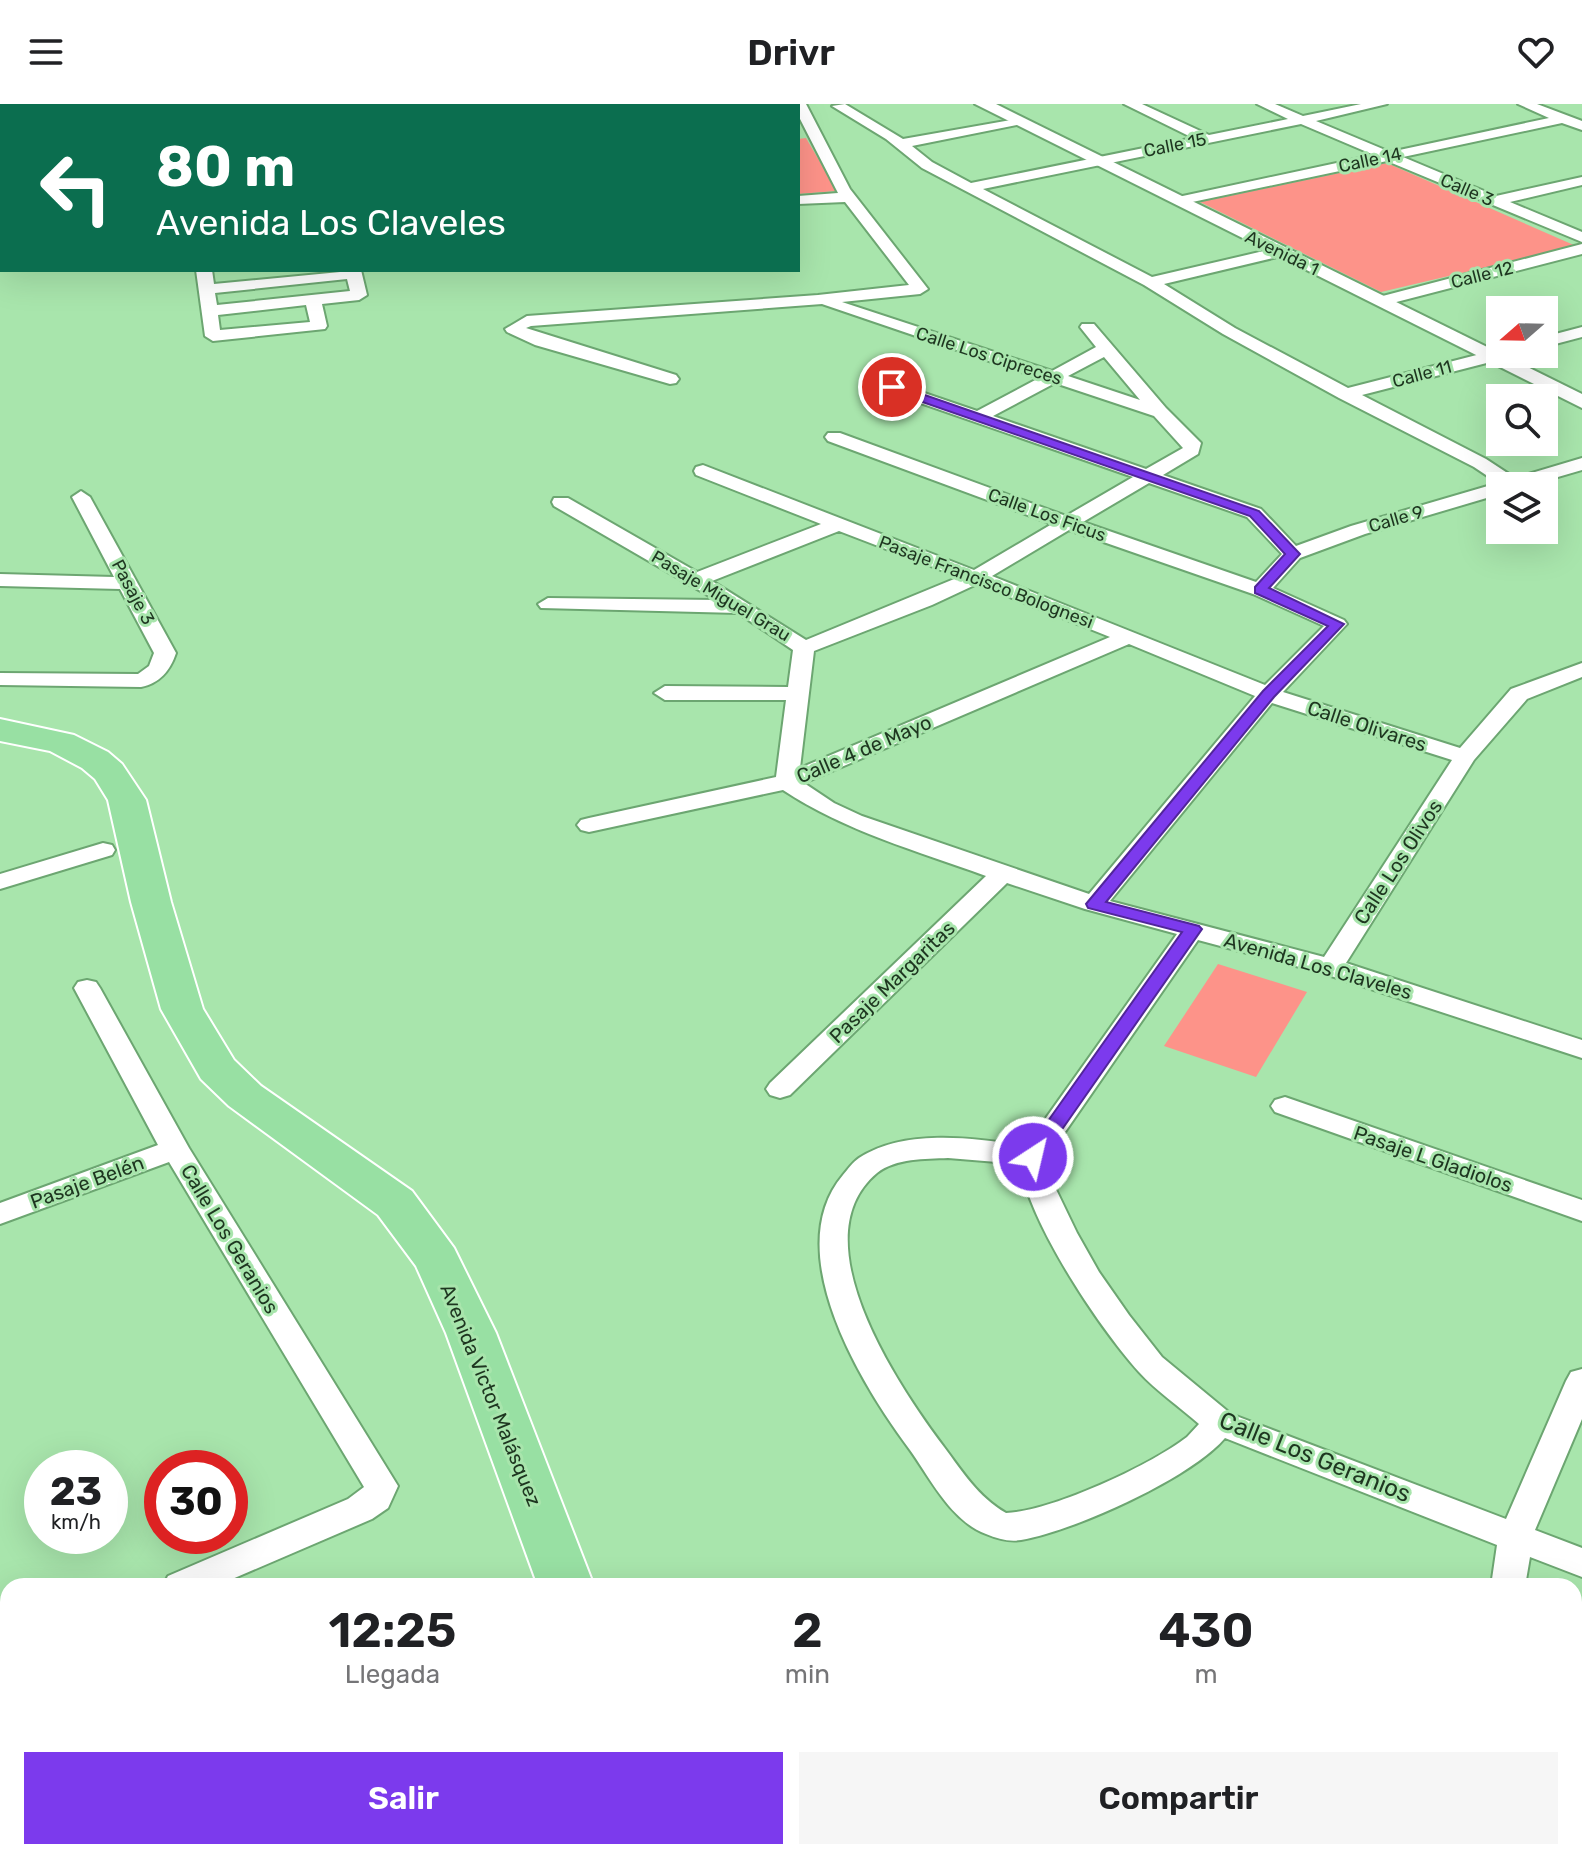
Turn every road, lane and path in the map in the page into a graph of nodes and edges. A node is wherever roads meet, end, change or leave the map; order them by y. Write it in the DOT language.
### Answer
graph roads {
  1 [pos="983,104"];
  2 [pos="1131,104"];
  3 [pos="1264,104"];
  4 [pos="1380,104"];
  5 [pos="1525,104"];
  6 [pos="822,107"];
  7 [pos="1563,119"];
  8 [pos="1301,120"];
  9 [pos="1017,121"];
  10 [pos="1582,126"];
  11 [pos="815,135"];
  12 [pos="800,136"];
  13 [pos="1207,139"];
  14 [pos="900,144"];
  15 [pos="1387,156"];
  16 [pos="1097,161"];
  17 [pos="1582,181"];
  18 [pos="971,187"];
  19 [pos="849,197"];
  20 [pos="800,200"];
  21 [pos="1178,201"];
  22 [pos="1493,201"];
  23 [pos="1582,237"];
  24 [pos="1582,249"];
  25 [pos="1281,252"];
  26 [pos="204,272"];
  27 [pos="353,272"];
  28 [pos="1150,282"];
  29 [pos="207,289"];
  30 [pos="313,300"];
  31 [pos="818,300"];
  32 [pos="1381,301"];
  33 [pos="210,311"];
  34 [pos="1088,327"];
  35 [pos="1582,332"];
  36 [pos="1558,338"];
  37 [pos="1106,349"];
  38 [pos="1486,350"];
  39 [pos="1486,358"];
  40 [pos="1520,368"];
  41 [pos="1055,377"];
  42 [pos="670,379"];
  43 [pos="892,387"];
  44 [pos="1345,394"];
  45 [pos="1582,402"];
  46 [pos="1160,412"];
  47 [pos="978,417"];
  48 [pos="834,437"];
  49 [pos="1582,464"];
  50 [pos="703,471"];
  51 [pos="1489,472"];
  52 [pos="1554,472"];
  53 [pos="1148,475"];
  54 [pos="1486,492"];
  55 [pos="81,497"];
  56 [pos="561,502"];
  57 [pos="1067,523"];
  58 [pos="838,524"];
  59 [pos="1293,554"];
  60 [pos="976,577"];
  61 [pos="0,580"];
  62 [pos="696,580"];
  63 [pos="128,583"];
  64 [pos="1260,590"];
  65 [pos="548,604"];
  66 [pos="744,608"];
  67 [pos="1127,637"];
  68 [pos="804,648"];
  69 [pos="1582,669"];
  70 [pos="0,679"];
  71 [pos="665,693"];
  72 [pos="798,694"];
  73 [pos="1268,694"];
  74 [pos="0,730"];
  75 [pos="1465,757"];
  76 [pos="787,782"];
  77 [pos="589,825"];
  78 [pos="103,850"];
  79 [pos="1003,874"];
  80 [pos="0,882"];
  81 [pos="1094,904"];
  82 [pos="1193,929"];
  83 [pos="1331,967"];
  84 [pos="87,988"];
  85 [pos="1582,1049"];
  86 [pos="780,1089"];
  87 [pos="1285,1106"];
  88 [pos="175,1149"];
  89 [pos="1033,1157"];
  90 [pos="1582,1211"];
  91 [pos="0,1214"];
  92 [pos="1582,1381"];
  93 [pos="1220,1423"];
  94 [pos="1516,1536"];
  95 [pos="1582,1563"];
  96 [pos="199,1578"];
  97 [pos="563,1578"];
  98 [pos="1509,1578"];
  1 -- 9 [label="street, Avenida 1"];
  2 -- 13 [label="street"];
  3 -- 8 [label="street, Calle 3"];
  4 -- 8 [label="street, Calle 15"];
  5 -- 7 [label="street"];
  6 -- 11 [label="street"];
  6 -- 14 [label="street"];
  7 -- 10 [label="street"];
  7 -- 15 [label="street, Calle 14"];
  8 -- 13 [label="street, Calle 15"];
  8 -- 15 [label="street, Calle 3"];
  9 -- 14 [label="street"];
  9 -- 16 [label="street, Avenida 1"];
  11 -- 12 [label="street"];
  11 -- 19 [label="street"];
  13 -- 16 [label="street, Calle 15"];
  14 -- 18 [label="street"];
  15 -- 21 [label="street, Calle 14"];
  15 -- 22 [label="street, Calle 3"];
  16 -- 18 [label="street, Calle 15"];
  16 -- 21 [label="street, Avenida 1"];
  17 -- 22 [label="street"];
  18 -- 28 [label="street"];
  19 -- 20 [label="street"];
  19 -- 31 [label="street"];
  21 -- 25 [label="street, Avenida 1"];
  22 -- 23 [label="street, Calle 3"];
  24 -- 32 [label="street, Calle 12"];
  25 -- 28 [label="street"];
  25 -- 32 [label="street, Avenida 1"];
  26 -- 29 [label="street"];
  27 -- 29 [label="street"];
  27 -- 30 [label="street"];
  28 -- 44 [label="street"];
  29 -- 33 [label="street"];
  30 -- 33 [label="street"];
  30 -- 33 [label="street"];
  31 -- 41 [label="street, Calle Los Cipreces"];
  31 -- 42 [label="street"];
  32 -- 38 [label="street, Avenida 1"];
  34 -- 37 [label="street"];
  35 -- 36 [label="street"];
  37 -- 41 [label="street"];
  37 -- 46 [label="street"];
  39 -- 44 [label="street, Calle 11"];
  40 -- 45 [label="street, Avenida 1"];
  41 -- 46 [label="street, Calle Los Cipreces"];
  41 -- 47 [label="street"];
  43 -- 47 [label="street"];
  44 -- 51 [label="street"];
  46 -- 53 [label="street"];
  47 -- 53 [label="street"];
  48 -- 57 [label="street, Calle Los Ficus"];
  49 -- 52 [label="street, Calle 9"];
  50 -- 58 [label="street, Pasaje Francisco Bolognesi"];
  53 -- 57 [label="street"];
  53 -- 59 [label="street"];
  54 -- 59 [label="street, Calle 9"];
  55 -- 63 [label="street, Pasaje 3"];
  56 -- 62 [label="street, Pasaje Miguel Grau"];
  57 -- 60 [label="street"];
  57 -- 64 [label="street, Calle Los Ficus"];
  58 -- 60 [label="street, Pasaje Francisco Bolognesi"];
  58 -- 62 [label="street"];
  59 -- 64 [label="street"];
  60 -- 67 [label="street, Pasaje Francisco Bolognesi"];
  60 -- 68 [label="street"];
  61 -- 63 [label="street"];
  62 -- 66 [label="street, Pasaje Miguel Grau"];
  63 -- 70 [label="street, Pasaje 3"];
  64 -- 73 [label="street, Calle Los Ficus"];
  65 -- 66 [label="street"];
  66 -- 68 [label="street, Pasaje Miguel Grau"];
  67 -- 73 [label="street, Pasaje Francisco Bolognesi"];
  67 -- 76 [label="street, Calle 4 de Mayo"];
  68 -- 72 [label="street, Pasaje Miguel Grau"];
  69 -- 75 [label="street, Calle Los Olivos"];
  71 -- 72 [label="street"];
  72 -- 76 [label="street, Pasaje Miguel Grau"];
  73 -- 75 [label="street, Calle Olivares"];
  73 -- 81 [label="street"];
  74 -- 97 [label="main road, Avenida Victor Malásquez"];
  75 -- 83 [label="street, Calle Los Olivos"];
  76 -- 77 [label="street, Calle 4 de Mayo"];
  76 -- 79 [label="street, Avenida Los Claveles"];
  78 -- 80 [label="street"];
  79 -- 81 [label="street, Avenida Los Claveles"];
  79 -- 86 [label="street, Pasaje Margaritas"];
  81 -- 82 [label="street, Avenida Los Claveles"];
  82 -- 83 [label="street, Avenida Los Claveles"];
  82 -- 89 [label="street"];
  83 -- 85 [label="street, Avenida Los Claveles"];
  84 -- 88 [label="street, Calle Los Geranios"];
  87 -- 90 [label="street, Pasaje L Gladiolos"];
  88 -- 91 [label="street, Pasaje Belén"];
  88 -- 96 [label="street, Calle Los Geranios"];
  89 -- 93 [label="street, Calle Los Geranios"];
  89 -- 93 [label="street"];
  92 -- 94 [label="street"];
  93 -- 94 [label="street, Calle Los Geranios"];
  94 -- 95 [label="street, Calle Los Geranios"];
  94 -- 98 [label="street"];
}
